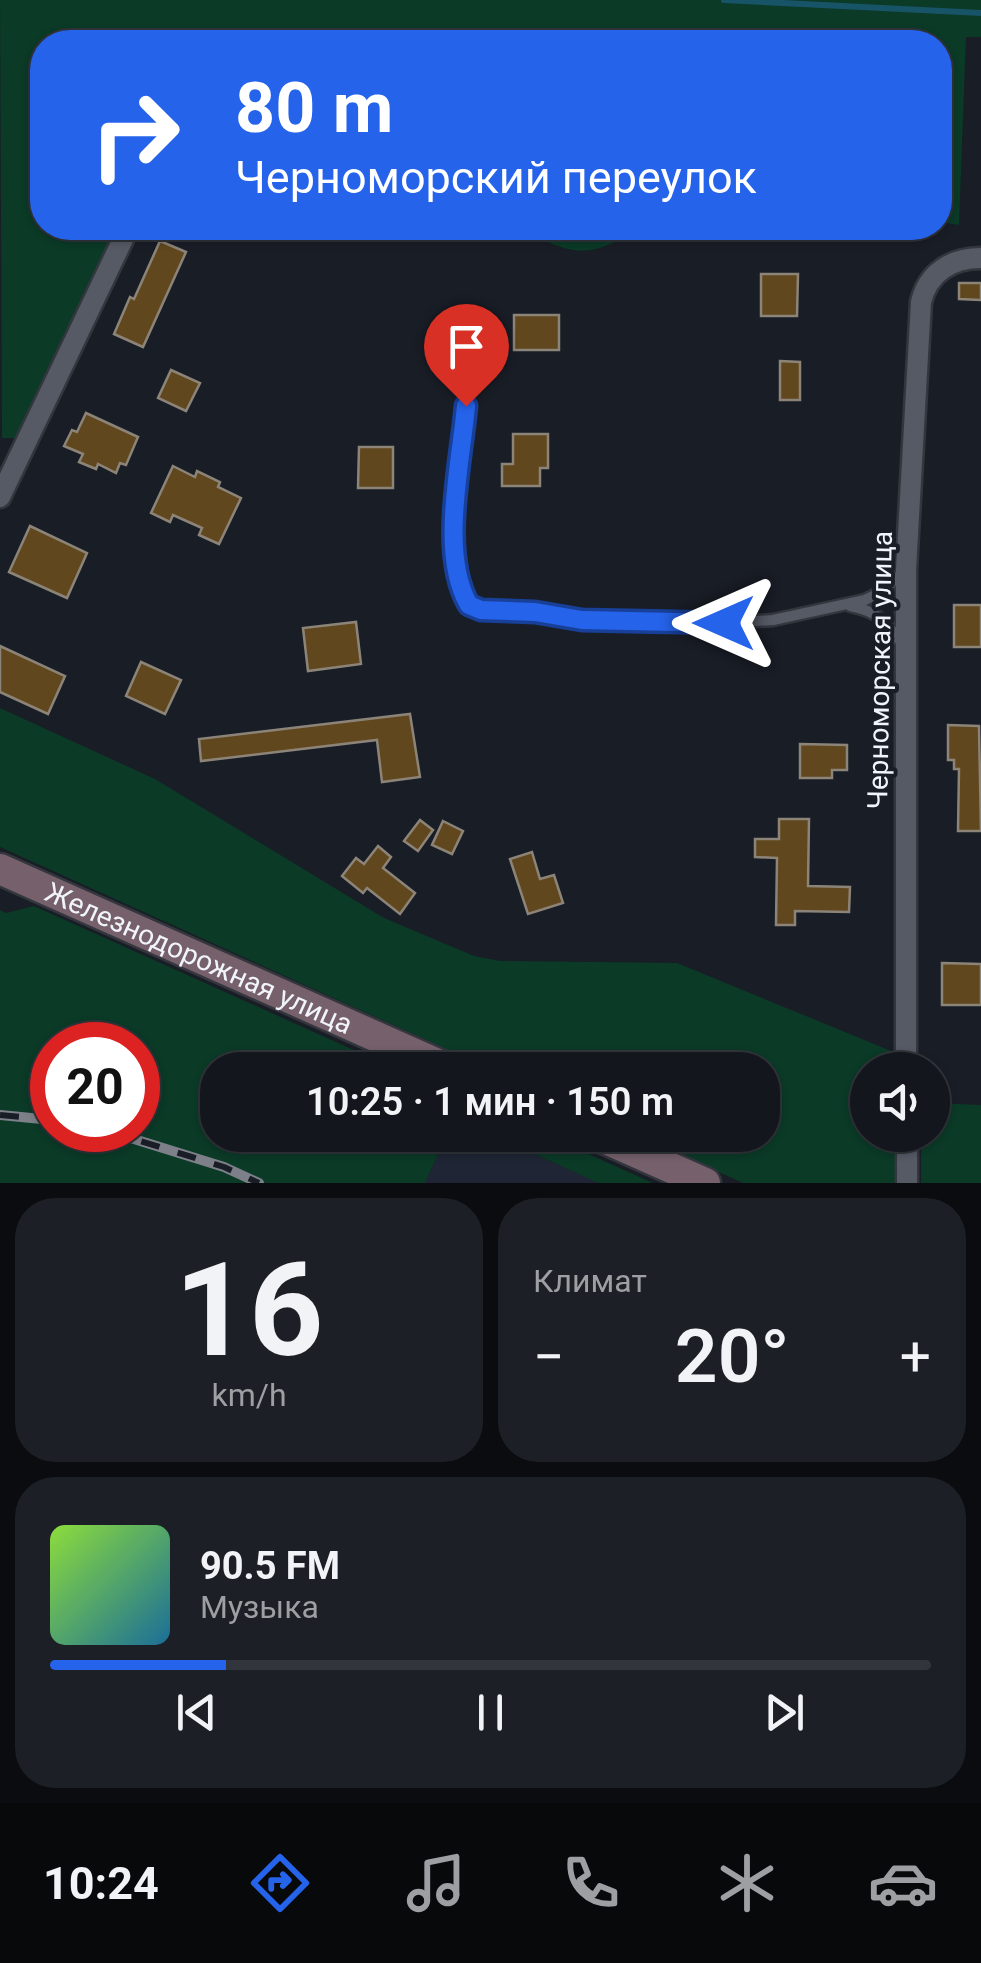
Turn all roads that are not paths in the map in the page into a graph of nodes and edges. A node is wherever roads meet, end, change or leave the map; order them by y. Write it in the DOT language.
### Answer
graph roads {
  1 [pos="123,240"];
  2 [pos="981,258"];
  3 [pos="466,406"];
  4 [pos="0,498"];
  5 [pos="906,570"];
  6 [pos="844,605"];
  7 [pos="905,648"];
  8 [pos="0,869"];
  9 [pos="411,1052"];
  10 [pos="906,1052"];
  11 [pos="635,1152"];
  12 [pos="906,1152"];
  13 [pos="704,1183"];
  14 [pos="907,1183"];
  1 -- 4 [label="street"];
  2 -- 5 [label="street, Черноморская улица"];
  3 -- 6 [label="lane"];
  5 -- 6 [label="lane"];
  5 -- 7 [label="street, Черноморская улица"];
  6 -- 7 [label="lane"];
  7 -- 10 [label="street, Черноморская улица"];
  8 -- 9 [label="main road, Железнодорожная улица"];
  11 -- 13 [label="main road"];
  12 -- 14 [label="street"];
}
